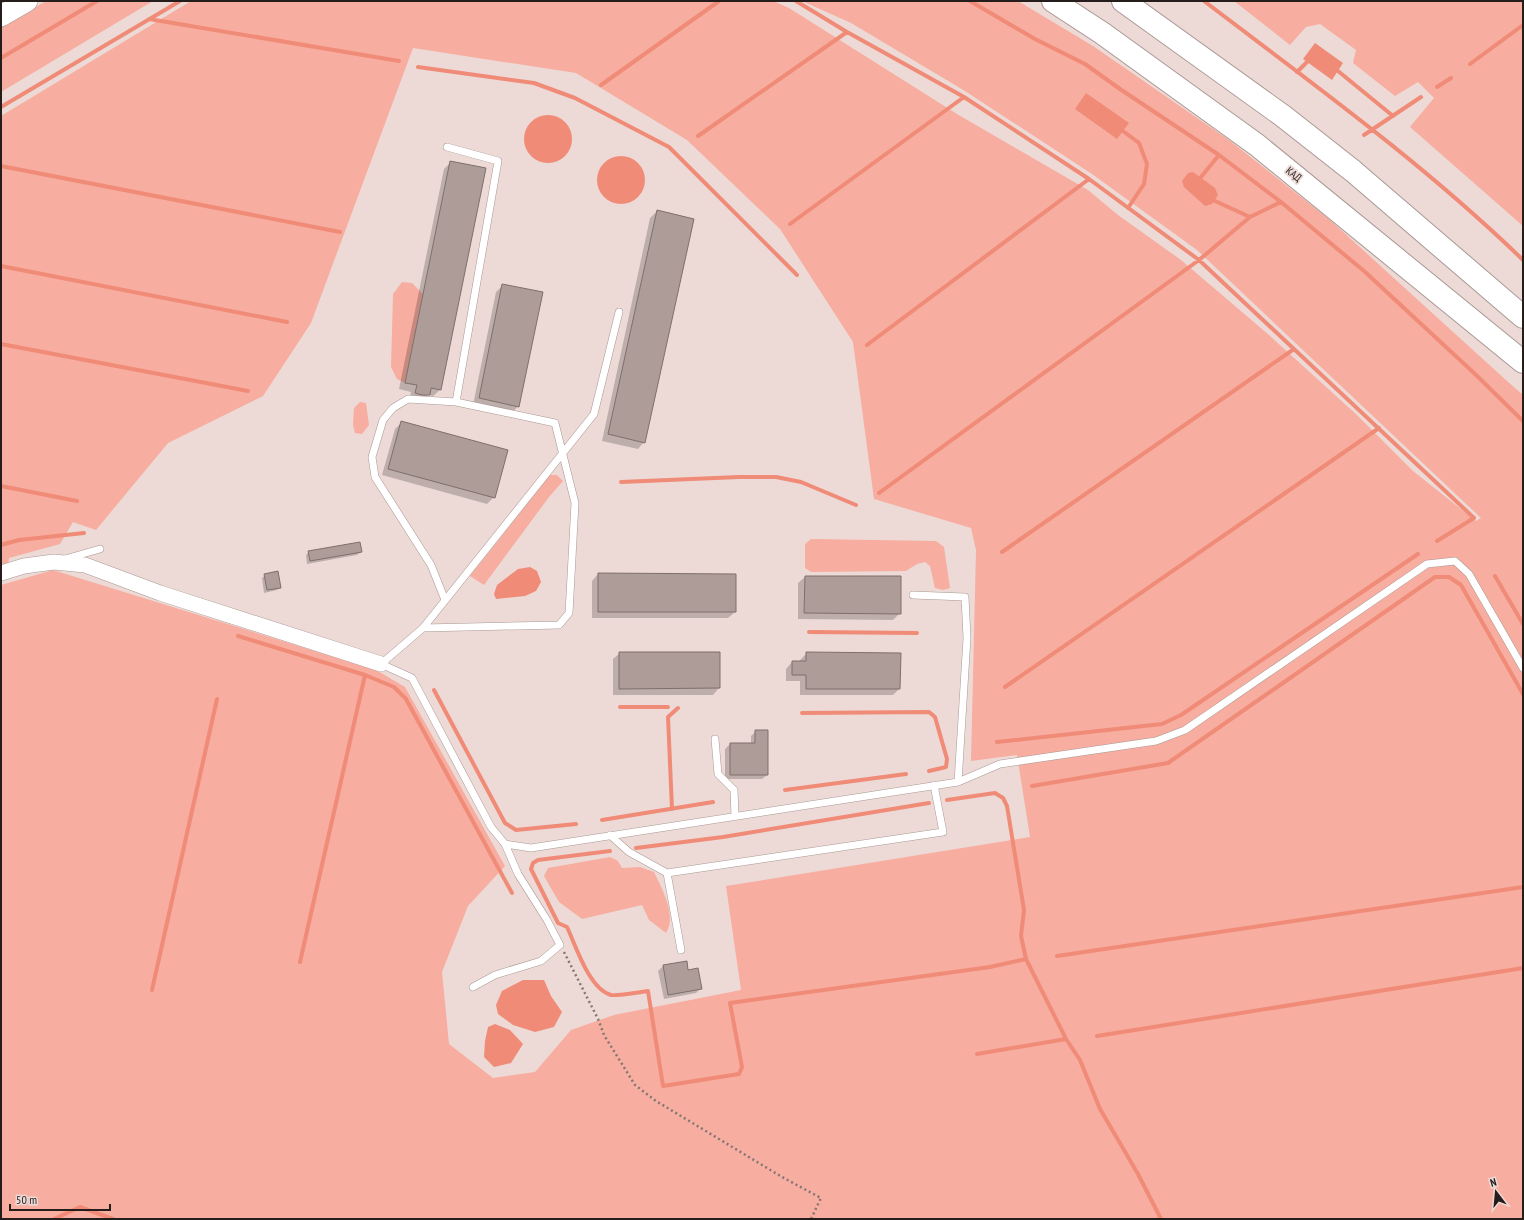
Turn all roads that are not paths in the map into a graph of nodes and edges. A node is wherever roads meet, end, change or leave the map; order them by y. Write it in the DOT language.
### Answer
graph roads {
  1 [pos="27,1"];
  2 [pos="1053,1"];
  3 [pos="1123,1"];
  4 [pos="1,16"];
  5 [pos="447,147"];
  6 [pos="619,312"];
  7 [pos="1523,317"];
  8 [pos="1523,362"];
  9 [pos="456,402"];
  10 [pos="563,454"];
  11 [pos="100,549"];
  12 [pos="54,562"];
  13 [pos="1,573"];
  14 [pos="913,595"];
  15 [pos="445,600"];
  16 [pos="423,628"];
  17 [pos="381,664"];
  18 [pos="1523,668"];
  19 [pos="715,739"];
  20 [pos="958,782"];
  21 [pos="934,786"];
  22 [pos="735,816"];
  23 [pos="610,835"];
  24 [pos="505,844"];
  25 [pos="666,873"];
  26 [pos="681,950"];
  27 [pos="473,987"];
  1 -- 4 [label="main road"];
  2 -- 8 [label="highway, КАД"];
  3 -- 7 [label="highway"];
  5 -- 9 [label="lane"];
  6 -- 10 [label="lane"];
  9 -- 10 [label="lane"];
  9 -- 15 [label="lane"];
  10 -- 15 [label="lane"];
  10 -- 16 [label="lane"];
  11 -- 12 [label="lane"];
  12 -- 13 [label="street"];
  12 -- 17 [label="street"];
  14 -- 20 [label="lane"];
  15 -- 16 [label="lane"];
  16 -- 17 [label="lane"];
  17 -- 24 [label="lane"];
  18 -- 20 [label="lane"];
  19 -- 22 [label="lane"];
  20 -- 21 [label="lane"];
  21 -- 22 [label="lane"];
  21 -- 25 [label="lane"];
  22 -- 23 [label="lane"];
  23 -- 24 [label="lane"];
  23 -- 25 [label="lane"];
  24 -- 27 [label="lane"];
  25 -- 26 [label="lane"];
}
